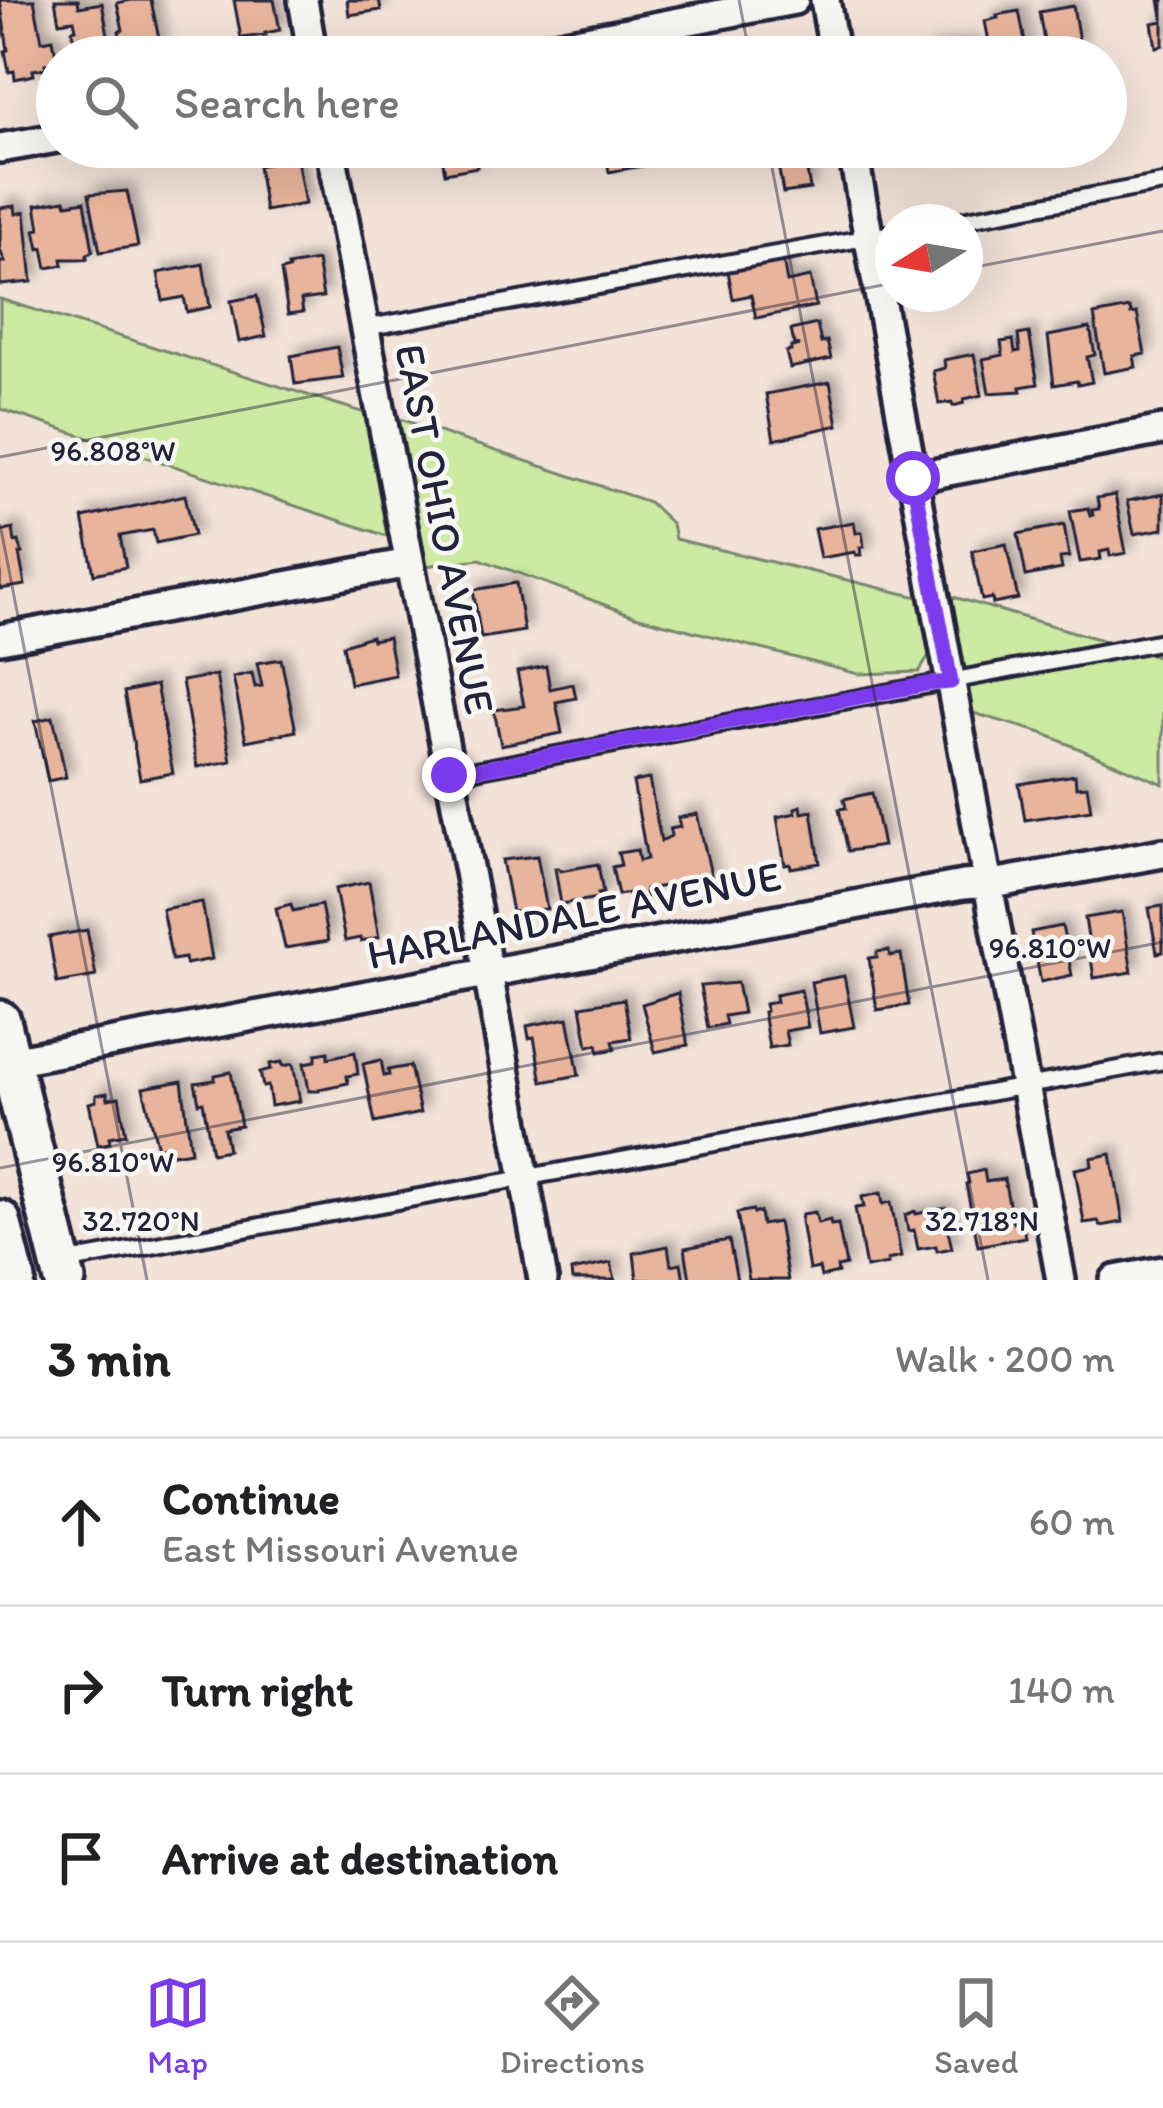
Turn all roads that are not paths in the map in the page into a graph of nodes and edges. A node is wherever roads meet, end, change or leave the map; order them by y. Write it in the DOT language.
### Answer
graph roads {
  1 [pos="303,0"];
  2 [pos="794,0"];
  3 [pos="825,0"];
  4 [pos="309,36"];
  5 [pos="607,36"];
  6 [pos="832,36"];
  7 [pos="36,142"];
  8 [pos="0,148"];
  9 [pos="334,168"];
  10 [pos="859,168"];
  11 [pos="1163,183"];
  12 [pos="983,216"];
  13 [pos="875,217"];
  14 [pos="875,236"];
  15 [pos="891,312"];
  16 [pos="364,328"];
  17 [pos="1163,430"];
  18 [pos="913,478"];
  19 [pos="409,563"];
  20 [pos="0,640"];
  21 [pos="1163,641"];
  22 [pos="951,682"];
  23 [pos="449,775"];
  24 [pos="1163,854"];
  25 [pos="987,884"];
  26 [pos="488,974"];
  27 [pos="0,1021"];
  28 [pos="1163,1061"];
  29 [pos="5,1062"];
  30 [pos="1025,1086"];
  31 [pos="525,1178"];
  32 [pos="0,1221"];
  33 [pos="1163,1271"];
  34 [pos="63,1272"];
  35 [pos="9,1276"];
  36 [pos="543,1280"];
  37 [pos="1060,1280"];
  38 [pos="1115,1280"];
  1 -- 4 [label="street"];
  2 -- 5 [label="street"];
  3 -- 6 [label="street"];
  7 -- 8 [label="street"];
  9 -- 16 [label="street, EAST OHIO AVENUE"];
  10 -- 13 [label="street"];
  11 -- 12 [label="lane"];
  14 -- 16 [label="lane"];
  15 -- 18 [label="street"];
  16 -- 19 [label="street, EAST OHIO AVENUE"];
  17 -- 18 [label="street"];
  18 -- 22 [label="street"];
  19 -- 20 [label="street"];
  19 -- 23 [label="street, EAST OHIO AVENUE"];
  21 -- 22 [label="lane"];
  22 -- 23 [label="lane"];
  22 -- 25 [label="street"];
  23 -- 26 [label="street, EAST OHIO AVENUE"];
  24 -- 25 [label="street, HARLANDALE AVENUE"];
  25 -- 26 [label="street, HARLANDALE AVENUE"];
  25 -- 30 [label="street"];
  26 -- 29 [label="street, HARLANDALE AVENUE"];
  26 -- 31 [label="street, EAST OHIO AVENUE"];
  27 -- 29 [label="main road"];
  28 -- 30 [label="lane"];
  29 -- 34 [label="main road"];
  30 -- 31 [label="lane"];
  30 -- 37 [label="street"];
  31 -- 34 [label="lane"];
  31 -- 36 [label="street, EAST OHIO AVENUE"];
  32 -- 35 [label="main road"];
  33 -- 38 [label="street"];
}
